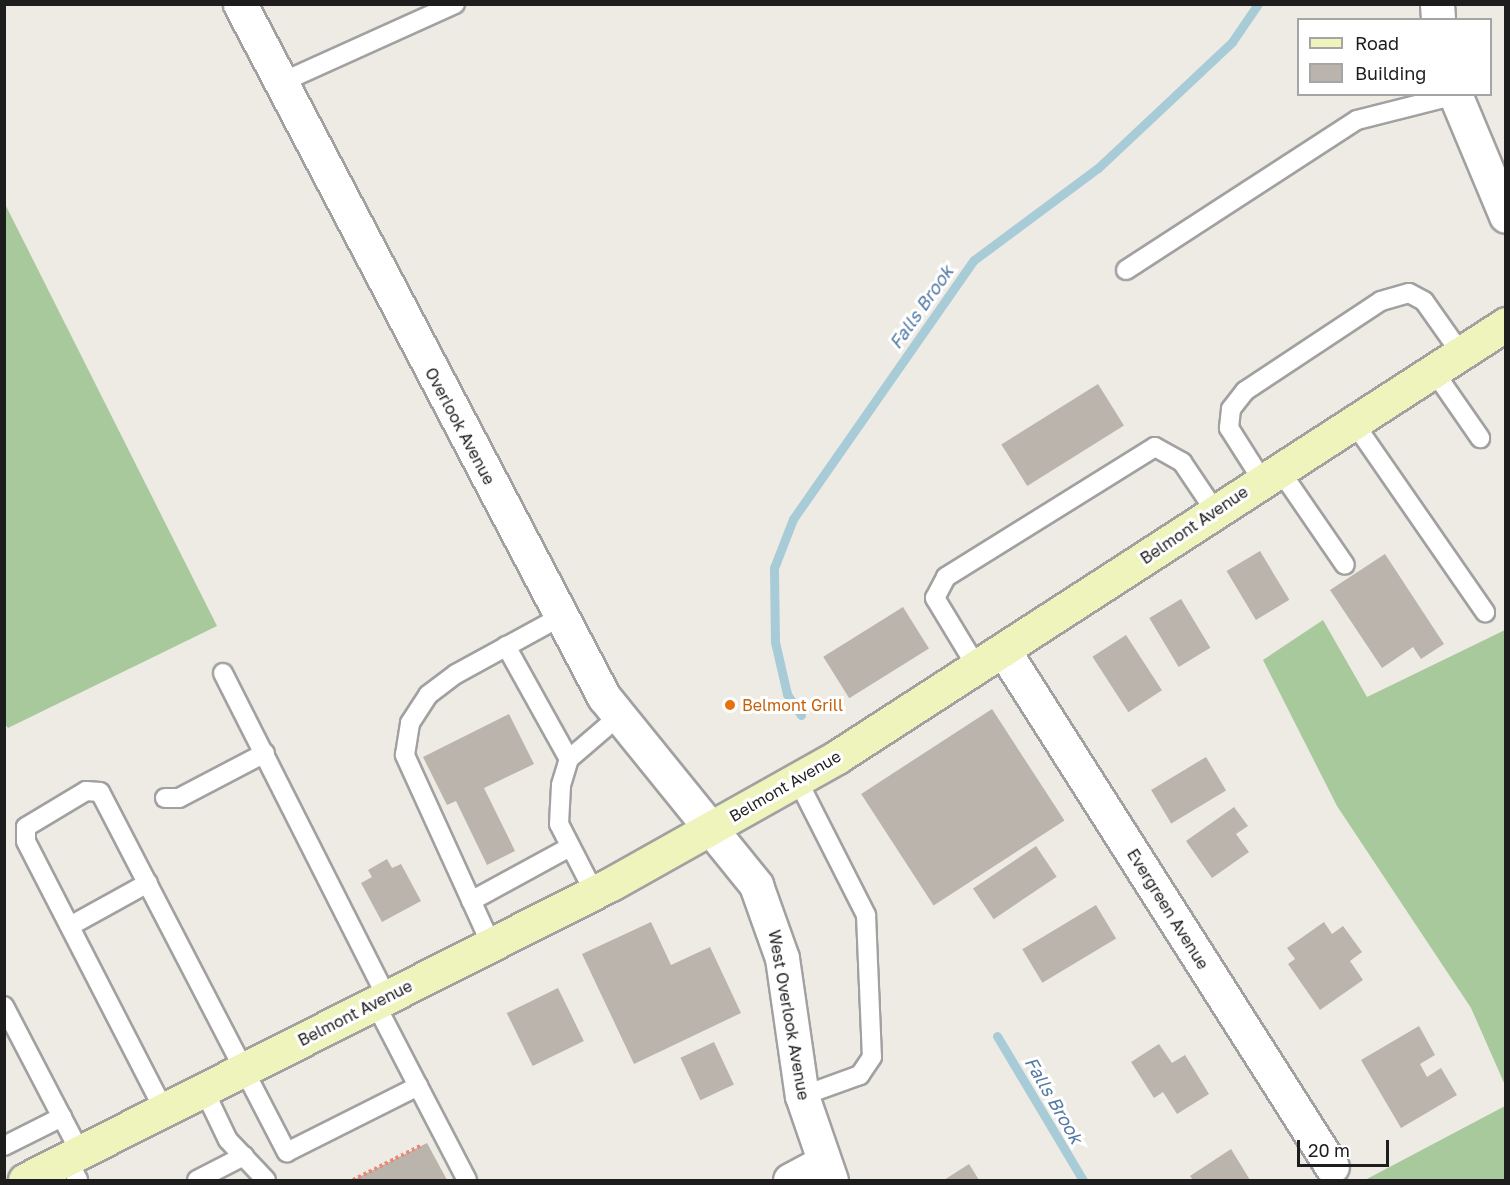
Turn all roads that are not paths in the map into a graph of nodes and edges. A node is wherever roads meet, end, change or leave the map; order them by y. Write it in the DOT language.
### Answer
graph roads {
  1 [pos="240,4"];
  2 [pos="455,4"];
  3 [pos="280,83"];
  4 [pos="1452,96"];
  5 [pos="1456,96"];
  6 [pos="1506,216"];
  7 [pos="1126,270"];
  8 [pos="1506,324"];
  9 [pos="1460,352"];
  10 [pos="1433,370"];
  11 [pos="1352,420"];
  12 [pos="1480,438"];
  13 [pos="1271,474"];
  14 [pos="1215,511"];
  15 [pos="1345,565"];
  16 [pos="1485,612"];
  17 [pos="560,617"];
  18 [pos="506,646"];
  19 [pos="991,660"];
  20 [pos="223,673"];
  21 [pos="619,716"];
  22 [pos="265,753"];
  23 [pos="569,759"];
  24 [pos="797,779"];
  25 [pos="165,798"];
  26 [pos="710,829"];
  27 [pos="570,847"];
  28 [pos="148,883"];
  29 [pos="594,892"];
  30 [pos="471,901"];
  31 [pos="70,926"];
  32 [pos="491,944"];
  33 [pos="381,1000"];
  34 [pos="4,1006"];
  35 [pos="244,1069"];
  36 [pos="418,1086"];
  37 [pos="204,1090"];
  38 [pos="802,1096"];
  39 [pos="164,1110"];
  40 [pos="62,1117"];
  41 [pos="4,1146"];
  42 [pos="244,1156"];
  43 [pos="75,1164"];
  44 [pos="1332,1167"];
  45 [pos="826,1172"];
  46 [pos="29,1180"];
  47 [pos="197,1180"];
  48 [pos="266,1180"];
  49 [pos="467,1180"];
  50 [pos="790,1180"];
  1 -- 3 [label="street, Overlook Avenue"];
  2 -- 3 [label="lane"];
  3 -- 17 [label="street, Overlook Avenue"];
  4 -- 7 [label="lane"];
  5 -- 6 [label="street"];
  8 -- 9 [label="main road, Belmont Avenue"];
  9 -- 10 [label="main road, Belmont Avenue"];
  9 -- 13 [label="lane"];
  10 -- 11 [label="main road, Belmont Avenue"];
  10 -- 12 [label="lane"];
  11 -- 13 [label="main road, Belmont Avenue"];
  11 -- 16 [label="lane"];
  13 -- 14 [label="main road, Belmont Avenue"];
  13 -- 15 [label="lane"];
  14 -- 19 [label="main road, Belmont Avenue"];
  14 -- 19 [label="lane"];
  17 -- 18 [label="lane"];
  17 -- 21 [label="street, Overlook Avenue"];
  18 -- 23 [label="lane"];
  18 -- 30 [label="lane"];
  19 -- 24 [label="main road, Belmont Avenue"];
  19 -- 44 [label="street, Evergreen Avenue"];
  20 -- 22 [label="lane"];
  21 -- 23 [label="lane"];
  21 -- 26 [label="street, Overlook Avenue"];
  22 -- 25 [label="lane"];
  22 -- 33 [label="lane"];
  23 -- 27 [label="lane"];
  24 -- 26 [label="main road, Belmont Avenue"];
  24 -- 38 [label="lane"];
  26 -- 29 [label="main road, Belmont Avenue"];
  26 -- 38 [label="street, West Overlook Avenue"];
  27 -- 29 [label="lane"];
  27 -- 30 [label="lane"];
  28 -- 31 [label="lane"];
  28 -- 31 [label="lane"];
  28 -- 35 [label="lane"];
  29 -- 32 [label="main road, Belmont Avenue"];
  30 -- 32 [label="lane"];
  31 -- 39 [label="lane"];
  32 -- 33 [label="main road, Belmont Avenue"];
  33 -- 35 [label="main road, Belmont Avenue"];
  33 -- 36 [label="lane"];
  34 -- 40 [label="lane"];
  35 -- 36 [label="lane"];
  35 -- 37 [label="main road, Belmont Avenue"];
  36 -- 49 [label="lane"];
  37 -- 39 [label="main road, Belmont Avenue"];
  37 -- 42 [label="lane"];
  38 -- 45 [label="street, West Overlook Avenue"];
  39 -- 43 [label="main road, Belmont Avenue"];
  40 -- 41 [label="lane"];
  40 -- 43 [label="lane"];
  42 -- 47 [label="lane"];
  42 -- 48 [label="lane"];
  43 -- 46 [label="main road, Belmont Avenue"];
  45 -- 50 [label="street"];
}
